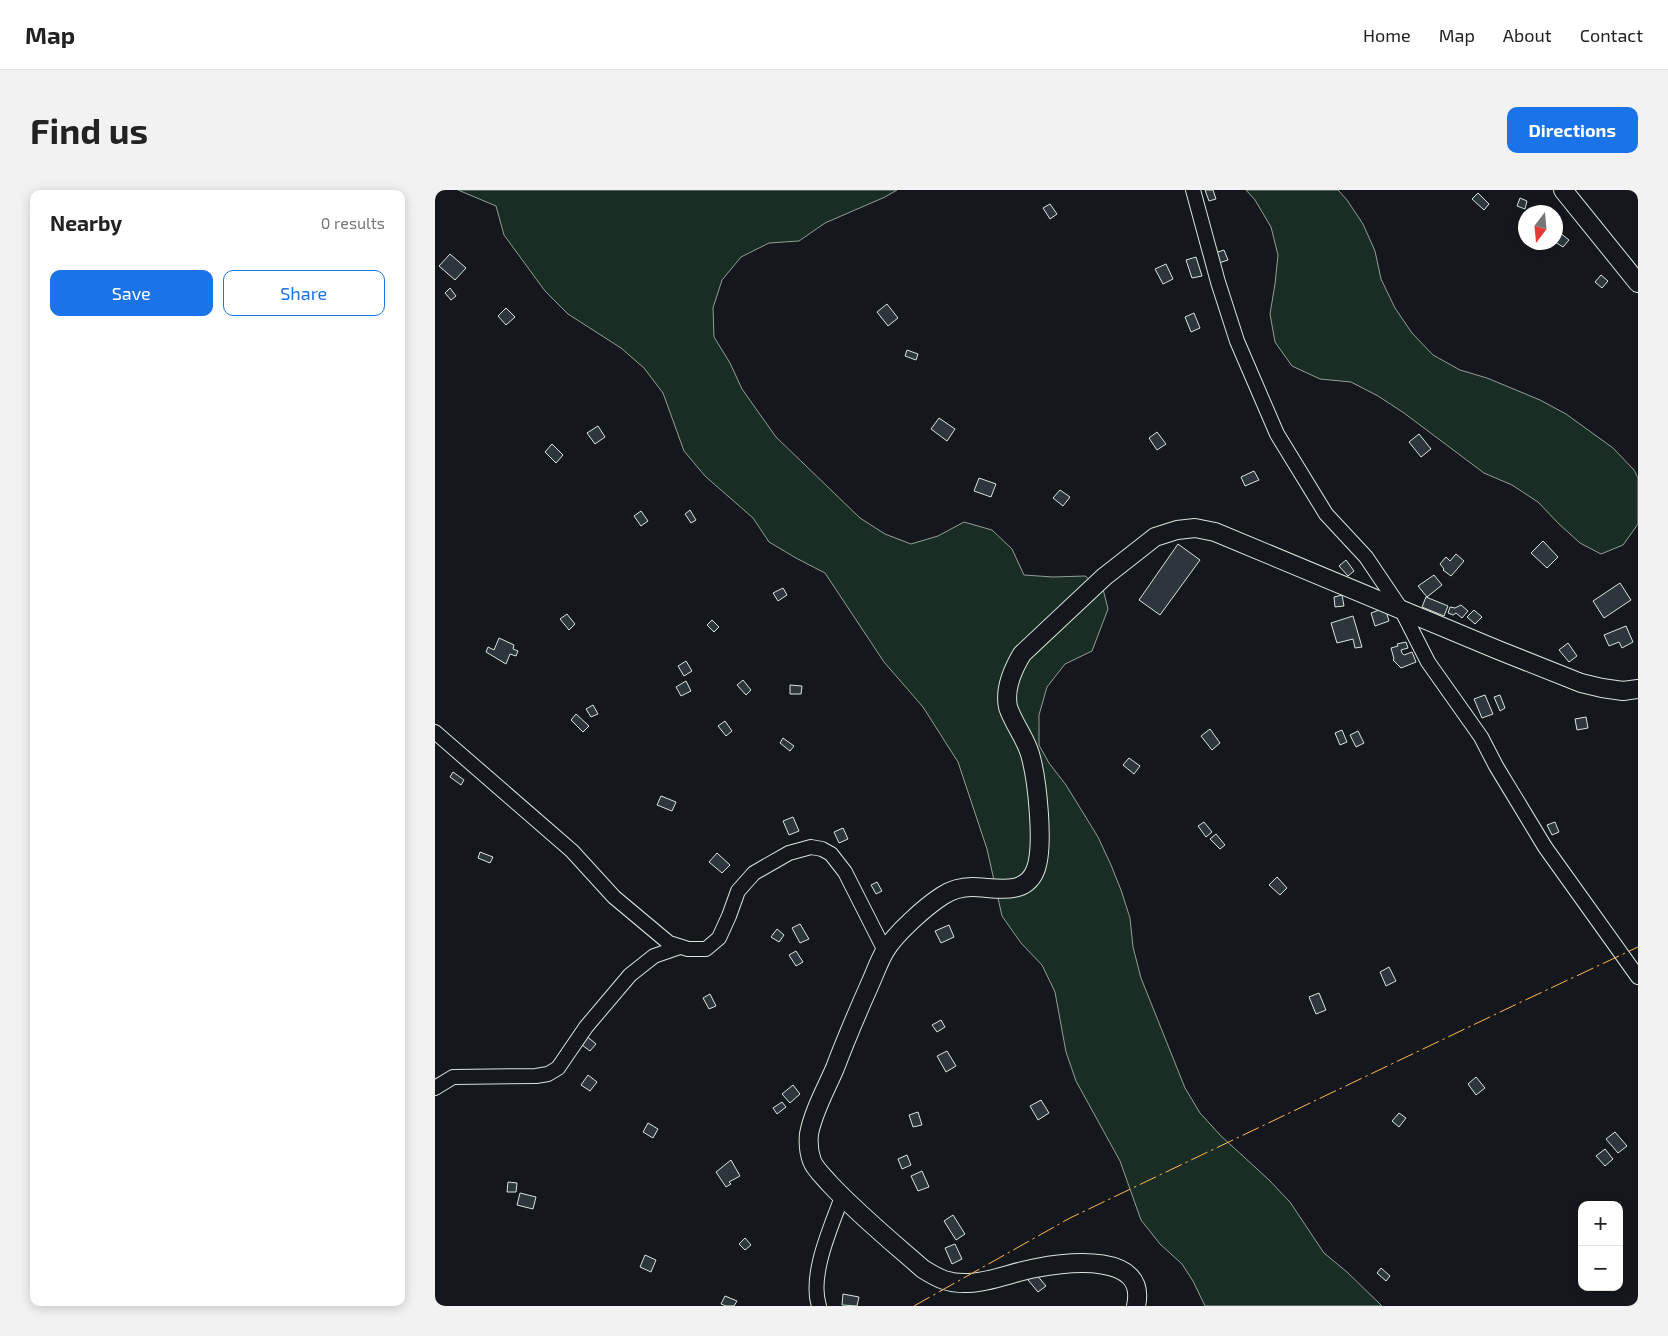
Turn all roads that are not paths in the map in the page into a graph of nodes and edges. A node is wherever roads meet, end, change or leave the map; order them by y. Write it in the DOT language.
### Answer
graph roads {
  1 [pos="1193,190"];
  2 [pos="1563,190"];
  3 [pos="1638,283"];
  4 [pos="1401,609"];
  5 [pos="1638,690"];
  6 [pos="435,732"];
  7 [pos="680,947"];
  8 [pos="885,951"];
  9 [pos="1638,976"];
  10 [pos="435,1088"];
  11 [pos="842,1197"];
  12 [pos="819,1306"];
  13 [pos="1136,1306"];
  1 -- 4 [label="street"];
  2 -- 3 [label="main road"];
  4 -- 5 [label="main road"];
  4 -- 8 [label="main road"];
  4 -- 9 [label="street"];
  6 -- 7 [label="street"];
  7 -- 8 [label="street"];
  7 -- 10 [label="street"];
  8 -- 11 [label="main road"];
  11 -- 12 [label="street"];
  11 -- 13 [label="main road"];
}
